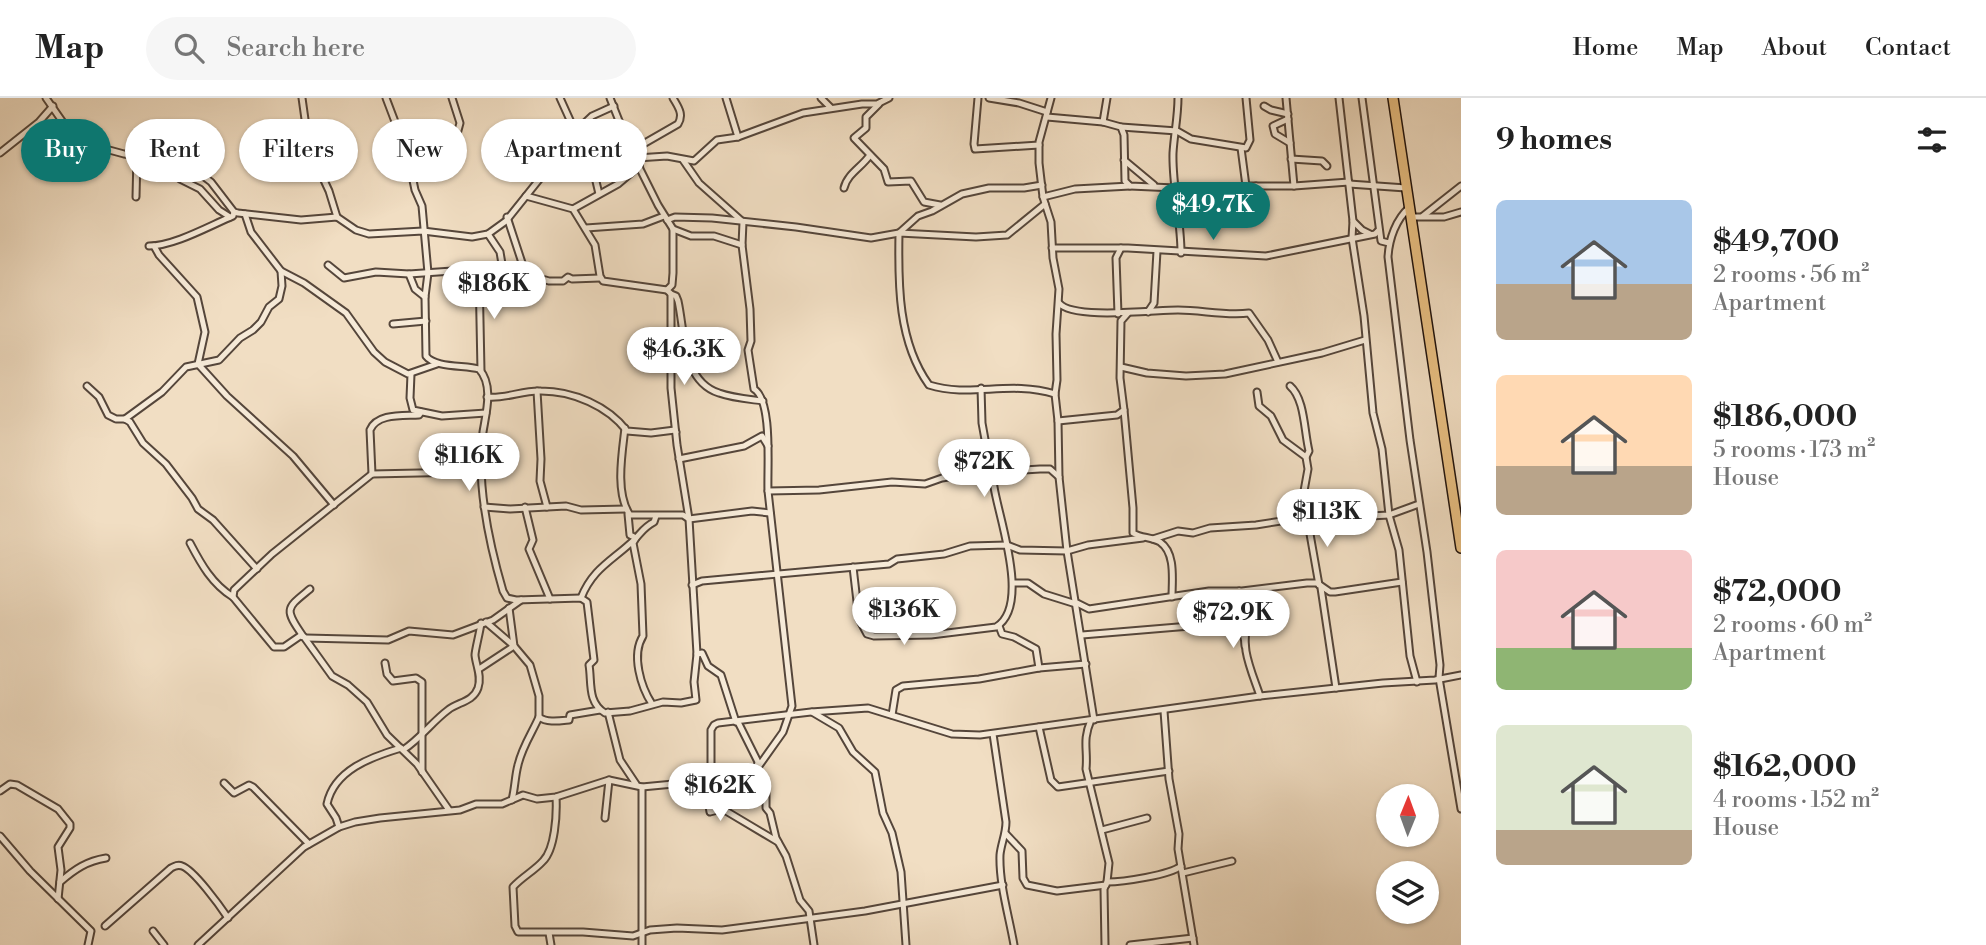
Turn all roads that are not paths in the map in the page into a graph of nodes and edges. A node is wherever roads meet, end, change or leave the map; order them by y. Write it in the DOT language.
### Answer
graph roads {
  1 [pos="46,98"];
  2 [pos="302,98"];
  3 [pos="386,98"];
  4 [pos="453,98"];
  5 [pos="559,98"];
  6 [pos="610,98"];
  7 [pos="673,98"];
  8 [pos="726,98"];
  9 [pos="821,98"];
  10 [pos="889,98"];
  11 [pos="978,98"];
  12 [pos="989,98"];
  13 [pos="1051,98"];
  14 [pos="1107,98"];
  15 [pos="1179,98"];
  16 [pos="1246,98"];
  17 [pos="1286,98"];
  18 [pos="1362,98"];
  19 [pos="1393,98"];
  20 [pos="1339,99"];
  21 [pos="879,104"];
  22 [pos="53,106"];
  23 [pos="614,106"];
  24 [pos="1265,106"];
  25 [pos="832,108"];
  26 [pos="1047,115"];
  27 [pos="1288,117"];
  28 [pos="394,119"];
  29 [pos="459,119"];
  30 [pos="569,119"];
  31 [pos="589,119"];
  32 [pos="619,119"];
  33 [pos="1103,122"];
  34 [pos="1121,127"];
  35 [pos="1177,131"];
  36 [pos="738,136"];
  37 [pos="647,142"];
  38 [pos="1290,143"];
  39 [pos="1039,145"];
  40 [pos="1241,148"];
  41 [pos="125,152"];
  42 [pos="0,153"];
  43 [pos="870,155"];
  44 [pos="647,157"];
  45 [pos="1291,159"];
  46 [pos="683,160"];
  47 [pos="1124,160"];
  48 [pos="1327,166"];
  49 [pos="647,181"];
  50 [pos="136,182"];
  51 [pos="184,182"];
  52 [pos="211,182"];
  53 [pos="413,182"];
  54 [pos="538,182"];
  55 [pos="597,182"];
  56 [pos="620,182"];
  57 [pos="1349,183"];
  58 [pos="1130,186"];
  59 [pos="1246,186"];
  60 [pos="1256,186"];
  61 [pos="1294,186"];
  62 [pos="1375,186"];
  63 [pos="1042,187"];
  64 [pos="1156,187"];
  65 [pos="1461,187"];
  66 [pos="844,188"];
  67 [pos="1175,188"];
  68 [pos="1406,188"];
  69 [pos="1057,192"];
  70 [pos="600,194"];
  71 [pos="526,196"];
  72 [pos="136,197"];
  73 [pos="1044,201"];
  74 [pos="924,202"];
  75 [pos="940,205"];
  76 [pos="1410,206"];
  77 [pos="573,209"];
  78 [pos="1461,212"];
  79 [pos="232,214"];
  80 [pos="245,214"];
  81 [pos="920,215"];
  82 [pos="1244,216"];
  83 [pos="1423,216"];
  84 [pos="337,217"];
  85 [pos="507,217"];
  86 [pos="1411,217"];
  87 [pos="666,218"];
  88 [pos="743,222"];
  89 [pos="1353,222"];
  90 [pos="586,228"];
  91 [pos="673,229"];
  92 [pos="423,231"];
  93 [pos="1378,231"];
  94 [pos="899,233"];
  95 [pos="488,234"];
  96 [pos="1371,234"];
  97 [pos="1352,237"];
  98 [pos="1389,243"];
  99 [pos="742,245"];
  100 [pos="1052,248"];
  101 [pos="1121,248"];
  102 [pos="1157,251"];
  103 [pos="1181,253"];
  104 [pos="328,265"];
  105 [pos="281,271"];
  106 [pos="479,271"];
  107 [pos="428,273"];
  108 [pos="409,274"];
  109 [pos="526,275"];
  110 [pos="504,276"];
  111 [pos="600,278"];
  112 [pos="669,292"];
  113 [pos="425,297"];
  114 [pos="1059,303"];
  115 [pos="1117,312"];
  116 [pos="1148,312"];
  117 [pos="1128,313"];
  118 [pos="426,321"];
  119 [pos="1121,321"];
  120 [pos="393,324"];
  121 [pos="1362,341"];
  122 [pos="1278,362"];
  123 [pos="198,364"];
  124 [pos="438,364"];
  125 [pos="1121,367"];
  126 [pos="481,371"];
  127 [pos="411,374"];
  128 [pos="87,386"];
  129 [pos="1290,386"];
  130 [pos="981,388"];
  131 [pos="537,391"];
  132 [pos="1257,392"];
  133 [pos="1055,394"];
  134 [pos="487,397"];
  135 [pos="763,401"];
  136 [pos="1124,410"];
  137 [pos="421,412"];
  138 [pos="486,413"];
  139 [pos="1117,415"];
  140 [pos="125,419"];
  141 [pos="1125,419"];
  142 [pos="1058,421"];
  143 [pos="625,428"];
  144 [pos="676,432"];
  145 [pos="769,447"];
  146 [pos="1306,457"];
  147 [pos="679,459"];
  148 [pos="996,471"];
  149 [pos="372,474"];
  150 [pos="481,477"];
  151 [pos="1059,477"];
  152 [pos="768,491"];
  153 [pos="1457,493"];
  154 [pos="1419,504"];
  155 [pos="334,505"];
  156 [pos="484,507"];
  157 [pos="525,507"];
  158 [pos="547,507"];
  159 [pos="627,511"];
  160 [pos="770,513"];
  161 [pos="1389,515"];
  162 [pos="656,516"];
  163 [pos="1309,518"];
  164 [pos="690,519"];
  165 [pos="1143,537"];
  166 [pos="636,538"];
  167 [pos="1153,540"];
  168 [pos="190,543"];
  169 [pos="1007,545"];
  170 [pos="1461,548"];
  171 [pos="1067,551"];
  172 [pos="853,567"];
  173 [pos="257,569"];
  174 [pos="778,575"];
  175 [pos="1402,582"];
  176 [pos="1013,583"];
  177 [pos="692,584"];
  178 [pos="1320,586"];
  179 [pos="310,589"];
  180 [pos="1256,590"];
  181 [pos="1239,591"];
  182 [pos="233,597"];
  183 [pos="581,597"];
  184 [pos="1172,597"];
  185 [pos="508,598"];
  186 [pos="550,599"];
  187 [pos="521,600"];
  188 [pos="1247,601"];
  189 [pos="1076,602"];
  190 [pos="510,608"];
  191 [pos="1092,608"];
  192 [pos="1248,613"];
  193 [pos="1079,618"];
  194 [pos="484,623"];
  195 [pos="1233,624"];
  196 [pos="999,626"];
  197 [pos="1082,635"];
  198 [pos="304,637"];
  199 [pos="514,646"];
  200 [pos="1245,646"];
  201 [pos="697,654"];
  202 [pos="385,663"];
  203 [pos="1086,663"];
  204 [pos="1039,668"];
  205 [pos="479,669"];
  206 [pos="1461,675"];
  207 [pos="1439,678"];
  208 [pos="1417,682"];
  209 [pos="1336,688"];
  210 [pos="1260,696"];
  211 [pos="652,704"];
  212 [pos="600,710"];
  213 [pos="1164,711"];
  214 [pos="608,712"];
  215 [pos="812,712"];
  216 [pos="791,714"];
  217 [pos="892,715"];
  218 [pos="540,717"];
  219 [pos="1093,720"];
  220 [pos="737,722"];
  221 [pos="1039,727"];
  222 [pos="993,734"];
  223 [pos="422,737"];
  224 [pos="402,749"];
  225 [pos="756,770"];
  226 [pos="1169,771"];
  227 [pos="422,772"];
  228 [pos="609,780"];
  229 [pos="705,781"];
  230 [pos="224,783"];
  231 [pos="1091,783"];
  232 [pos="640,786"];
  233 [pos="658,786"];
  234 [pos="0,791"];
  235 [pos="556,797"];
  236 [pos="512,800"];
  237 [pos="643,804"];
  238 [pos="1461,809"];
  239 [pos="449,810"];
  240 [pos="605,818"];
  241 [pos="1147,818"];
  242 [pos="339,827"];
  243 [pos="1102,830"];
  244 [pos="1006,834"];
  245 [pos="0,836"];
  246 [pos="779,842"];
  247 [pos="309,844"];
  248 [pos="106,858"];
  249 [pos="1232,861"];
  250 [pos="1181,866"];
  251 [pos="1183,873"];
  252 [pos="60,881"];
  253 [pos="1107,883"];
  254 [pos="1003,885"];
  255 [pos="58,899"];
  256 [pos="902,903"];
  257 [pos="228,918"];
  258 [pos="810,918"];
  259 [pos="105,926"];
  260 [pos="153,931"];
  261 [pos="642,932"];
  262 [pos="549,933"];
  263 [pos="1194,942"];
  264 [pos="88,945"];
  265 [pos="164,945"];
  266 [pos="198,945"];
  267 [pos="551,945"];
  268 [pos="642,945"];
  269 [pos="814,945"];
  270 [pos="906,945"];
  271 [pos="1014,945"];
  272 [pos="1105,945"];
  273 [pos="1130,945"];
  1 -- 22 [label="street"];
  2 -- 84 [label="street"];
  3 -- 28 [label="street"];
  4 -- 29 [label="street"];
  5 -- 30 [label="street"];
  6 -- 23 [label="street"];
  7 -- 37 [label="street"];
  8 -- 36 [label="street"];
  9 -- 25 [label="street"];
  10 -- 21 [label="street"];
  11 -- 39 [label="street"];
  12 -- 26 [label="street"];
  13 -- 26 [label="street"];
  14 -- 33 [label="street"];
  15 -- 35 [label="street"];
  16 -- 40 [label="street"];
  17 -- 27 [label="street"];
  18 -- 62 [label="street"];
  19 -- 68 [label="highway"];
  20 -- 57 [label="street"];
  21 -- 25 [label="street"];
  21 -- 43 [label="street"];
  22 -- 41 [label="street"];
  22 -- 42 [label="street"];
  23 -- 31 [label="street"];
  23 -- 32 [label="street"];
  24 -- 27 [label="street"];
  25 -- 36 [label="street"];
  26 -- 33 [label="street"];
  26 -- 39 [label="street"];
  27 -- 38 [label="street"];
  27 -- 38 [label="street"];
  33 -- 34 [label="street"];
  34 -- 35 [label="street"];
  34 -- 47 [label="street"];
  35 -- 40 [label="street"];
  35 -- 67 [label="street"];
  36 -- 46 [label="street"];
  38 -- 45 [label="street"];
  39 -- 63 [label="street"];
  40 -- 59 [label="street"];
  43 -- 66 [label="street"];
  43 -- 74 [label="street"];
  44 -- 46 [label="street"];
  45 -- 48 [label="street"];
  45 -- 61 [label="street"];
  46 -- 88 [label="street"];
  47 -- 58 [label="street"];
  47 -- 64 [label="street"];
  49 -- 87 [label="street"];
  50 -- 72 [label="street"];
  51 -- 79 [label="street"];
  52 -- 79 [label="street"];
  53 -- 92 [label="street"];
  54 -- 71 [label="street"];
  55 -- 70 [label="street"];
  56 -- 70 [label="street"];
  57 -- 61 [label="street"];
  57 -- 62 [label="street"];
  57 -- 89 [label="street"];
  58 -- 64 [label="street"];
  58 -- 69 [label="street"];
  59 -- 60 [label="street"];
  59 -- 67 [label="street"];
  60 -- 61 [label="street"];
  60 -- 82 [label="street"];
  62 -- 68 [label="street"];
  62 -- 93 [label="street"];
  63 -- 69 [label="street"];
  63 -- 73 [label="street"];
  63 -- 75 [label="street"];
  64 -- 67 [label="street"];
  65 -- 83 [label="street"];
  67 -- 103 [label="street"];
  68 -- 76 [label="highway"];
  69 -- 73 [label="street"];
  70 -- 77 [label="street"];
  71 -- 77 [label="street"];
  71 -- 85 [label="street"];
  73 -- 94 [label="street"];
  73 -- 100 [label="street"];
  74 -- 75 [label="street"];
  74 -- 81 [label="street"];
  75 -- 81 [label="street"];
  76 -- 86 [label="highway"];
  76 -- 98 [label="street"];
  77 -- 90 [label="street"];
  78 -- 83 [label="street"];
  79 -- 80 [label="street"];
  79 -- 123 [label="street"];
  80 -- 84 [label="street"];
  80 -- 105 [label="street"];
  81 -- 94 [label="street"];
  83 -- 86 [label="street"];
  84 -- 92 [label="street"];
  85 -- 95 [label="street"];
  85 -- 109 [label="street"];
  86 -- 153 [label="highway"];
  87 -- 88 [label="street"];
  87 -- 90 [label="street"];
  87 -- 91 [label="street"];
  88 -- 94 [label="street"];
  88 -- 99 [label="street"];
  89 -- 96 [label="street"];
  89 -- 97 [label="street"];
  90 -- 111 [label="street"];
  91 -- 99 [label="street"];
  91 -- 112 [label="street"];
  92 -- 95 [label="street"];
  92 -- 107 [label="street"];
  93 -- 96 [label="street"];
  93 -- 98 [label="street"];
  94 -- 130 [label="street"];
  95 -- 110 [label="street"];
  96 -- 97 [label="street"];
  97 -- 103 [label="street"];
  97 -- 121 [label="street"];
  98 -- 154 [label="street"];
  99 -- 135 [label="street"];
  100 -- 101 [label="street"];
  100 -- 114 [label="street"];
  101 -- 102 [label="street"];
  101 -- 115 [label="street"];
  102 -- 103 [label="street"];
  102 -- 116 [label="street"];
  104 -- 108 [label="street"];
  105 -- 123 [label="street"];
  105 -- 127 [label="street"];
  106 -- 107 [label="street"];
  106 -- 110 [label="street"];
  106 -- 126 [label="street"];
  107 -- 108 [label="street"];
  107 -- 113 [label="street"];
  108 -- 113 [label="street"];
  109 -- 110 [label="street"];
  109 -- 111 [label="street"];
  111 -- 112 [label="street"];
  112 -- 135 [label="street"];
  112 -- 144 [label="street"];
  113 -- 118 [label="street"];
  114 -- 115 [label="street"];
  114 -- 133 [label="street"];
  115 -- 117 [label="street"];
  115 -- 119 [label="street"];
  116 -- 117 [label="street"];
  116 -- 122 [label="street"];
  117 -- 119 [label="street"];
  118 -- 120 [label="street"];
  118 -- 124 [label="street"];
  119 -- 125 [label="street"];
  121 -- 122 [label="street"];
  121 -- 161 [label="street"];
  122 -- 125 [label="street"];
  123 -- 140 [label="street"];
  123 -- 155 [label="street"];
  124 -- 126 [label="street"];
  124 -- 127 [label="street"];
  125 -- 136 [label="street"];
  126 -- 134 [label="street"];
  127 -- 137 [label="street"];
  128 -- 140 [label="street"];
  129 -- 146 [label="street"];
  130 -- 133 [label="street"];
  130 -- 148 [label="street"];
  131 -- 134 [label="street"];
  131 -- 143 [label="street"];
  131 -- 158 [label="street"];
  132 -- 146 [label="street"];
  133 -- 142 [label="street"];
  134 -- 138 [label="street"];
  135 -- 145 [label="street"];
  136 -- 139 [label="street"];
  136 -- 141 [label="street"];
  137 -- 138 [label="street"];
  137 -- 149 [label="street"];
  138 -- 150 [label="street"];
  139 -- 141 [label="street"];
  139 -- 142 [label="street"];
  140 -- 173 [label="street"];
  141 -- 165 [label="street"];
  142 -- 151 [label="street"];
  143 -- 144 [label="street"];
  143 -- 159 [label="street"];
  144 -- 147 [label="street"];
  145 -- 147 [label="street"];
  145 -- 152 [label="street"];
  146 -- 163 [label="street"];
  147 -- 164 [label="street"];
  148 -- 151 [label="street"];
  148 -- 152 [label="street"];
  148 -- 169 [label="street"];
  149 -- 150 [label="street"];
  149 -- 155 [label="street"];
  150 -- 156 [label="street"];
  151 -- 171 [label="street"];
  152 -- 160 [label="street"];
  153 -- 170 [label="highway"];
  154 -- 161 [label="street"];
  154 -- 207 [label="street"];
  155 -- 173 [label="street"];
  156 -- 157 [label="street"];
  156 -- 185 [label="street"];
  157 -- 158 [label="street"];
  157 -- 186 [label="street"];
  158 -- 159 [label="street"];
  159 -- 162 [label="street"];
  159 -- 166 [label="street"];
  160 -- 164 [label="street"];
  160 -- 174 [label="street"];
  161 -- 163 [label="street"];
  161 -- 175 [label="street"];
  162 -- 164 [label="street"];
  162 -- 166 [label="street"];
  163 -- 167 [label="street"];
  163 -- 178 [label="street"];
  164 -- 177 [label="street"];
  165 -- 167 [label="street"];
  165 -- 171 [label="street"];
  166 -- 183 [label="street"];
  166 -- 211 [label="street"];
  167 -- 184 [label="street"];
  168 -- 182 [label="street"];
  169 -- 171 [label="street"];
  169 -- 172 [label="street"];
  169 -- 176 [label="street"];
  171 -- 189 [label="street"];
  172 -- 174 [label="street"];
  172 -- 196 [label="street"];
  173 -- 182 [label="street"];
  174 -- 177 [label="street"];
  174 -- 216 [label="street"];
  175 -- 178 [label="street"];
  175 -- 208 [label="street"];
  176 -- 189 [label="street"];
  176 -- 196 [label="street"];
  177 -- 201 [label="street"];
  178 -- 180 [label="street"];
  178 -- 209 [label="street"];
  179 -- 198 [label="street"];
  180 -- 181 [label="street"];
  180 -- 188 [label="street"];
  181 -- 184 [label="street"];
  181 -- 188 [label="street"];
  182 -- 198 [label="street"];
  183 -- 186 [label="street"];
  183 -- 212 [label="street"];
  184 -- 191 [label="street"];
  185 -- 187 [label="street"];
  185 -- 190 [label="street"];
  186 -- 187 [label="street"];
  187 -- 190 [label="street"];
  188 -- 192 [label="street"];
  189 -- 191 [label="street"];
  189 -- 193 [label="street"];
  190 -- 194 [label="street"];
  190 -- 199 [label="street"];
  191 -- 193 [label="street"];
  192 -- 195 [label="street"];
  192 -- 200 [label="street"];
  193 -- 197 [label="street"];
  194 -- 198 [label="street"];
  194 -- 199 [label="street"];
  194 -- 205 [label="street"];
  195 -- 197 [label="street"];
  195 -- 200 [label="street"];
  196 -- 204 [label="street"];
  197 -- 203 [label="street"];
  198 -- 224 [label="street"];
  199 -- 205 [label="street"];
  199 -- 218 [label="street"];
  200 -- 210 [label="street"];
  201 -- 211 [label="street"];
  201 -- 220 [label="street"];
  202 -- 223 [label="street"];
  203 -- 204 [label="street"];
  203 -- 219 [label="street"];
  204 -- 217 [label="street"];
  205 -- 223 [label="street"];
  206 -- 207 [label="street"];
  207 -- 208 [label="street"];
  207 -- 238 [label="street"];
  208 -- 209 [label="street"];
  209 -- 210 [label="street"];
  210 -- 213 [label="street"];
  211 -- 214 [label="street"];
  212 -- 214 [label="street"];
  212 -- 218 [label="street"];
  213 -- 219 [label="street"];
  213 -- 226 [label="street"];
  214 -- 232 [label="street"];
  215 -- 216 [label="street"];
  215 -- 217 [label="street"];
  215 -- 256 [label="street"];
  216 -- 220 [label="street"];
  216 -- 225 [label="street"];
  217 -- 222 [label="street"];
  218 -- 236 [label="street"];
  219 -- 221 [label="street"];
  219 -- 231 [label="street"];
  220 -- 225 [label="street"];
  220 -- 229 [label="street"];
  221 -- 222 [label="street"];
  221 -- 231 [label="street"];
  222 -- 244 [label="street"];
  223 -- 224 [label="street"];
  223 -- 227 [label="street"];
  224 -- 227 [label="street"];
  224 -- 242 [label="street"];
  225 -- 246 [label="street"];
  226 -- 231 [label="street"];
  226 -- 250 [label="street"];
  227 -- 239 [label="street"];
  228 -- 232 [label="street"];
  228 -- 235 [label="street"];
  228 -- 240 [label="street"];
  229 -- 233 [label="street"];
  229 -- 246 [label="street"];
  230 -- 247 [label="street"];
  231 -- 243 [label="street"];
  232 -- 233 [label="street"];
  232 -- 237 [label="street"];
  233 -- 237 [label="street"];
  234 -- 252 [label="street"];
  235 -- 236 [label="street"];
  235 -- 262 [label="street"];
  236 -- 239 [label="street"];
  237 -- 261 [label="street"];
  239 -- 242 [label="street"];
  241 -- 243 [label="street"];
  242 -- 247 [label="street"];
  243 -- 253 [label="street"];
  244 -- 253 [label="street"];
  244 -- 254 [label="street"];
  245 -- 255 [label="street"];
  246 -- 258 [label="street"];
  247 -- 257 [label="street"];
  248 -- 252 [label="street"];
  249 -- 251 [label="street"];
  250 -- 251 [label="street"];
  250 -- 253 [label="street"];
  251 -- 263 [label="street"];
  252 -- 255 [label="street"];
  253 -- 272 [label="street"];
  254 -- 256 [label="street"];
  254 -- 271 [label="street"];
  255 -- 264 [label="street"];
  256 -- 258 [label="street"];
  256 -- 270 [label="street"];
  257 -- 259 [label="street"];
  257 -- 266 [label="street"];
  258 -- 261 [label="street"];
  258 -- 269 [label="street"];
  260 -- 265 [label="street"];
  261 -- 262 [label="street"];
  261 -- 268 [label="street"];
  262 -- 267 [label="street"];
  263 -- 273 [label="street"];
}
